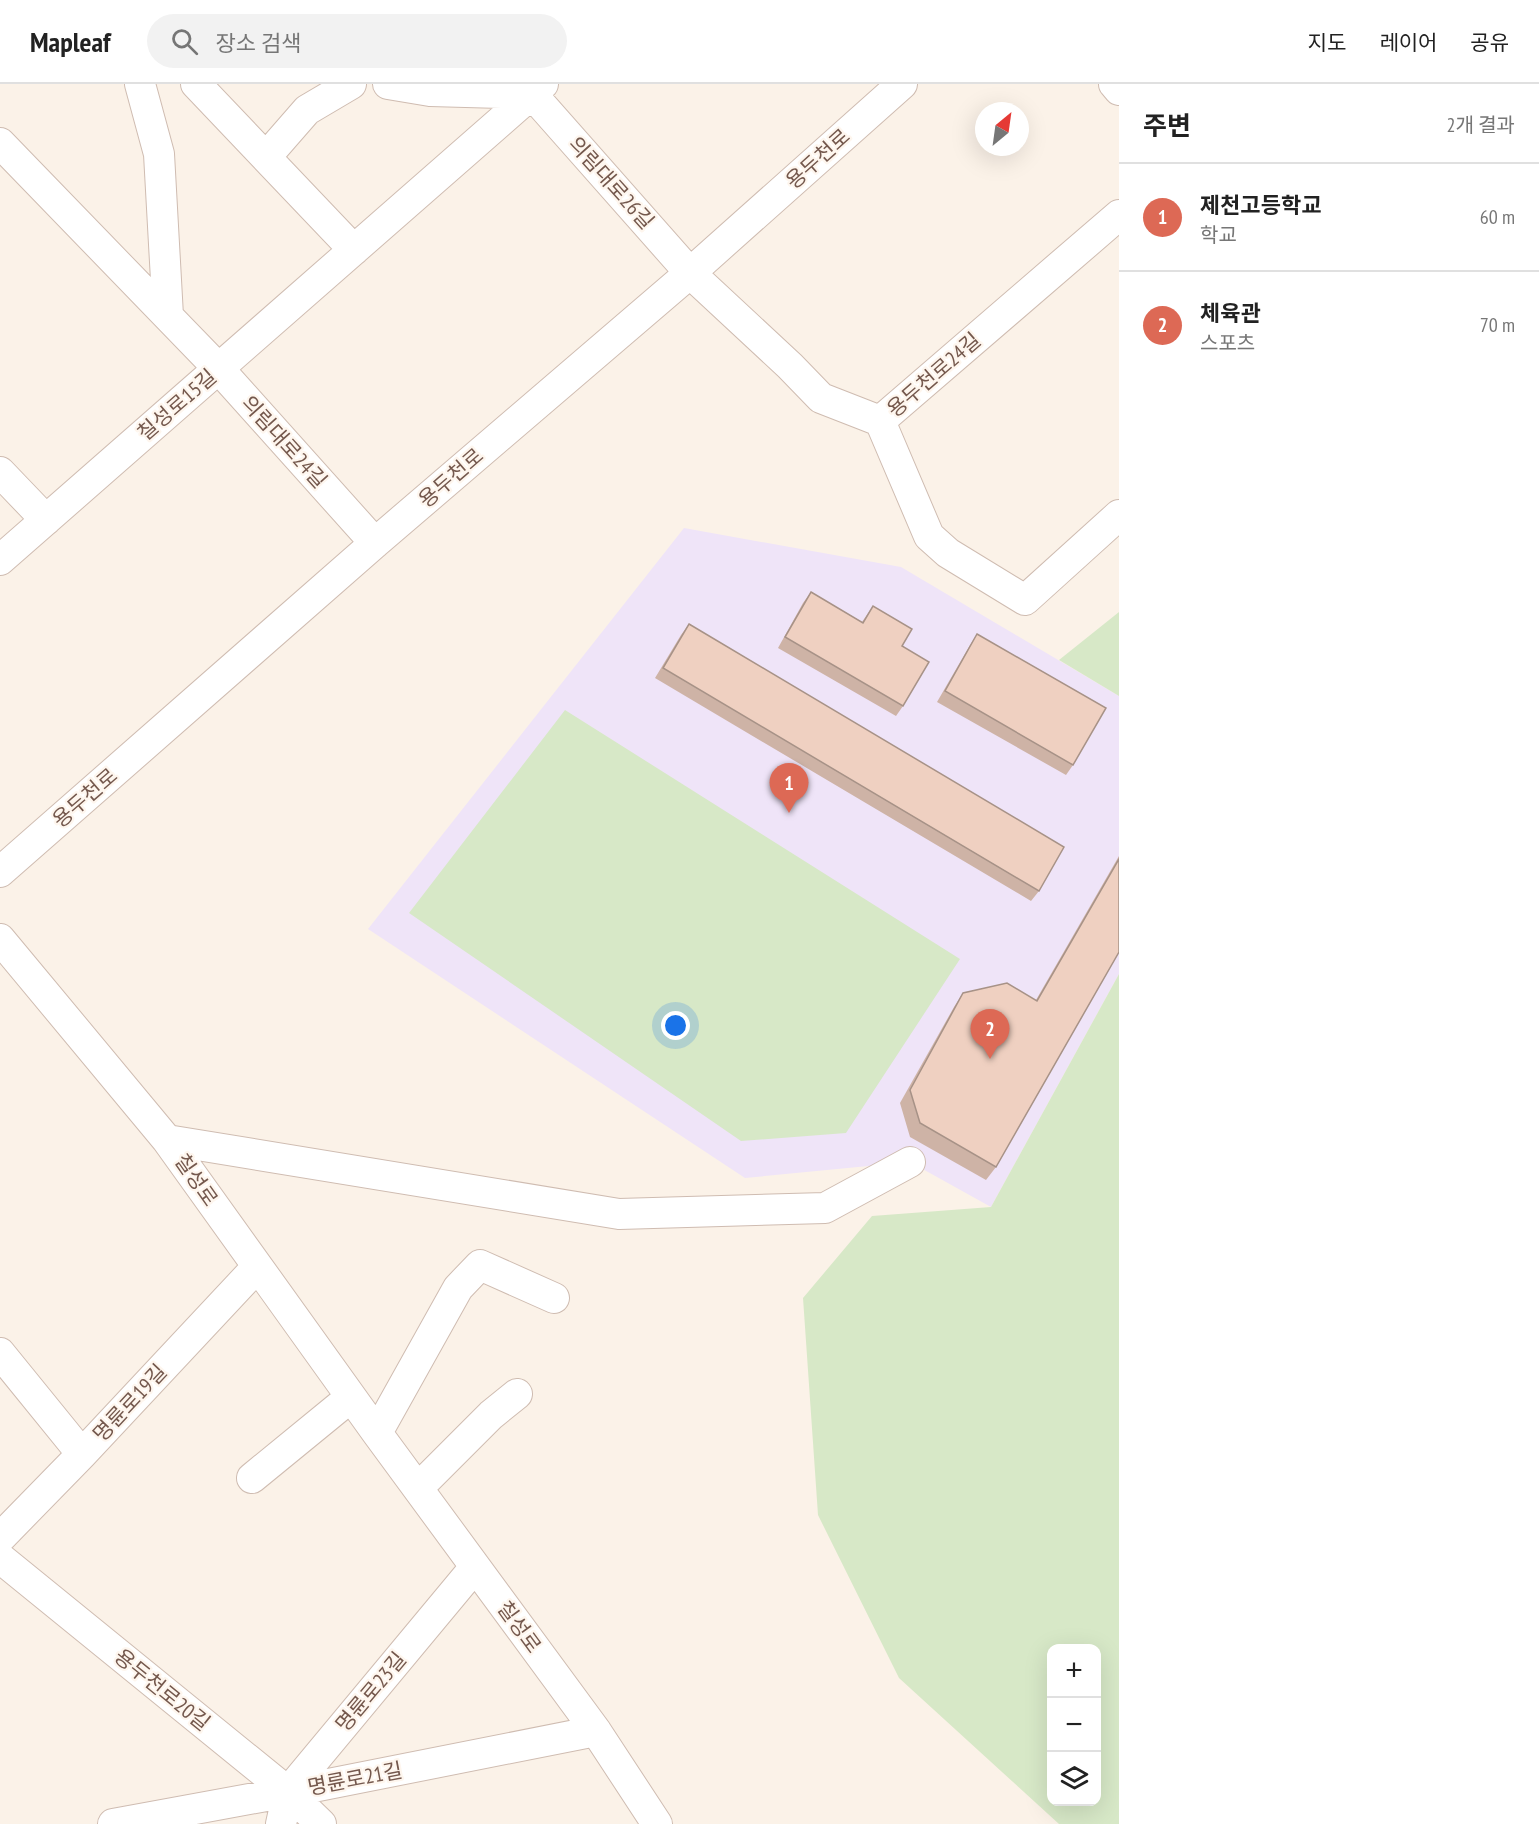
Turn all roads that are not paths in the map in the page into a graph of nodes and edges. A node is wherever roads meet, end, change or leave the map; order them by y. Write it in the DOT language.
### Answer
graph roads {
  1 [pos="140,84"];
  2 [pos="196,84"];
  3 [pos="351,84"];
  4 [pos="388,84"];
  5 [pos="902,84"];
  6 [pos="1114,84"];
  7 [pos="533,87"];
  8 [pos="1119,90"];
  9 [pos="0,143"];
  10 [pos="266,157"];
  11 [pos="1119,215"];
  12 [pos="354,250"];
  13 [pos="690,273"];
  14 [pos="168,316"];
  15 [pos="219,369"];
  16 [pos="880,421"];
  17 [pos="0,472"];
  18 [pos="1119,515"];
  19 [pos="46,520"];
  20 [pos="375,543"];
  21 [pos="0,560"];
  22 [pos="0,872"];
  23 [pos="0,939"];
  24 [pos="167,1140"];
  25 [pos="910,1162"];
  26 [pos="257,1267"];
  27 [pos="554,1298"];
  28 [pos="0,1353"];
  29 [pos="517,1394"];
  30 [pos="351,1397"];
  31 [pos="377,1433"];
  32 [pos="82,1455"];
  33 [pos="252,1478"];
  34 [pos="418,1488"];
  35 [pos="0,1538"];
  36 [pos="0,1558"];
  37 [pos="475,1567"];
  38 [pos="596,1731"];
  39 [pos="288,1792"];
  40 [pos="113,1824"];
  41 [pos="281,1824"];
  42 [pos="321,1824"];
  43 [pos="657,1824"];
  1 -- 14 [label="street"];
  2 -- 10 [label="street"];
  3 -- 10 [label="street"];
  4 -- 7 [label="street"];
  5 -- 13 [label="street, 용두천로"];
  6 -- 8 [label="street"];
  7 -- 12 [label="street, 칠성로15길"];
  7 -- 13 [label="street, 의림대로26길"];
  9 -- 14 [label="street, 의림대로24길"];
  10 -- 12 [label="street"];
  11 -- 16 [label="street, 용두천로24길"];
  12 -- 15 [label="street, 칠성로15길"];
  13 -- 16 [label="street, 용두천로24길"];
  13 -- 20 [label="street, 용두천로"];
  14 -- 15 [label="street, 의림대로24길"];
  15 -- 19 [label="street, 칠성로15길"];
  15 -- 20 [label="street, 의림대로24길"];
  16 -- 18 [label="street"];
  17 -- 19 [label="street"];
  19 -- 21 [label="street, 칠성로15길"];
  20 -- 22 [label="street, 용두천로"];
  23 -- 24 [label="street, 칠성로"];
  24 -- 25 [label="street"];
  24 -- 26 [label="street, 칠성로"];
  26 -- 30 [label="street, 칠성로"];
  26 -- 32 [label="street, 명륜로19길"];
  27 -- 31 [label="street"];
  28 -- 32 [label="street"];
  29 -- 34 [label="street"];
  30 -- 31 [label="street, 칠성로"];
  30 -- 33 [label="street"];
  31 -- 34 [label="street, 칠성로"];
  32 -- 35 [label="street, 명륜로19길"];
  34 -- 37 [label="street, 칠성로"];
  36 -- 39 [label="street, 용두천로20길"];
  37 -- 38 [label="street, 칠성로"];
  37 -- 39 [label="street, 명륜로23길"];
  38 -- 39 [label="street, 명륜로21길"];
  38 -- 43 [label="street, 칠성로"];
  39 -- 40 [label="street, 명륜로21길"];
  39 -- 41 [label="street, 명륜로23길"];
  39 -- 42 [label="street, 용두천로20길"];
}
